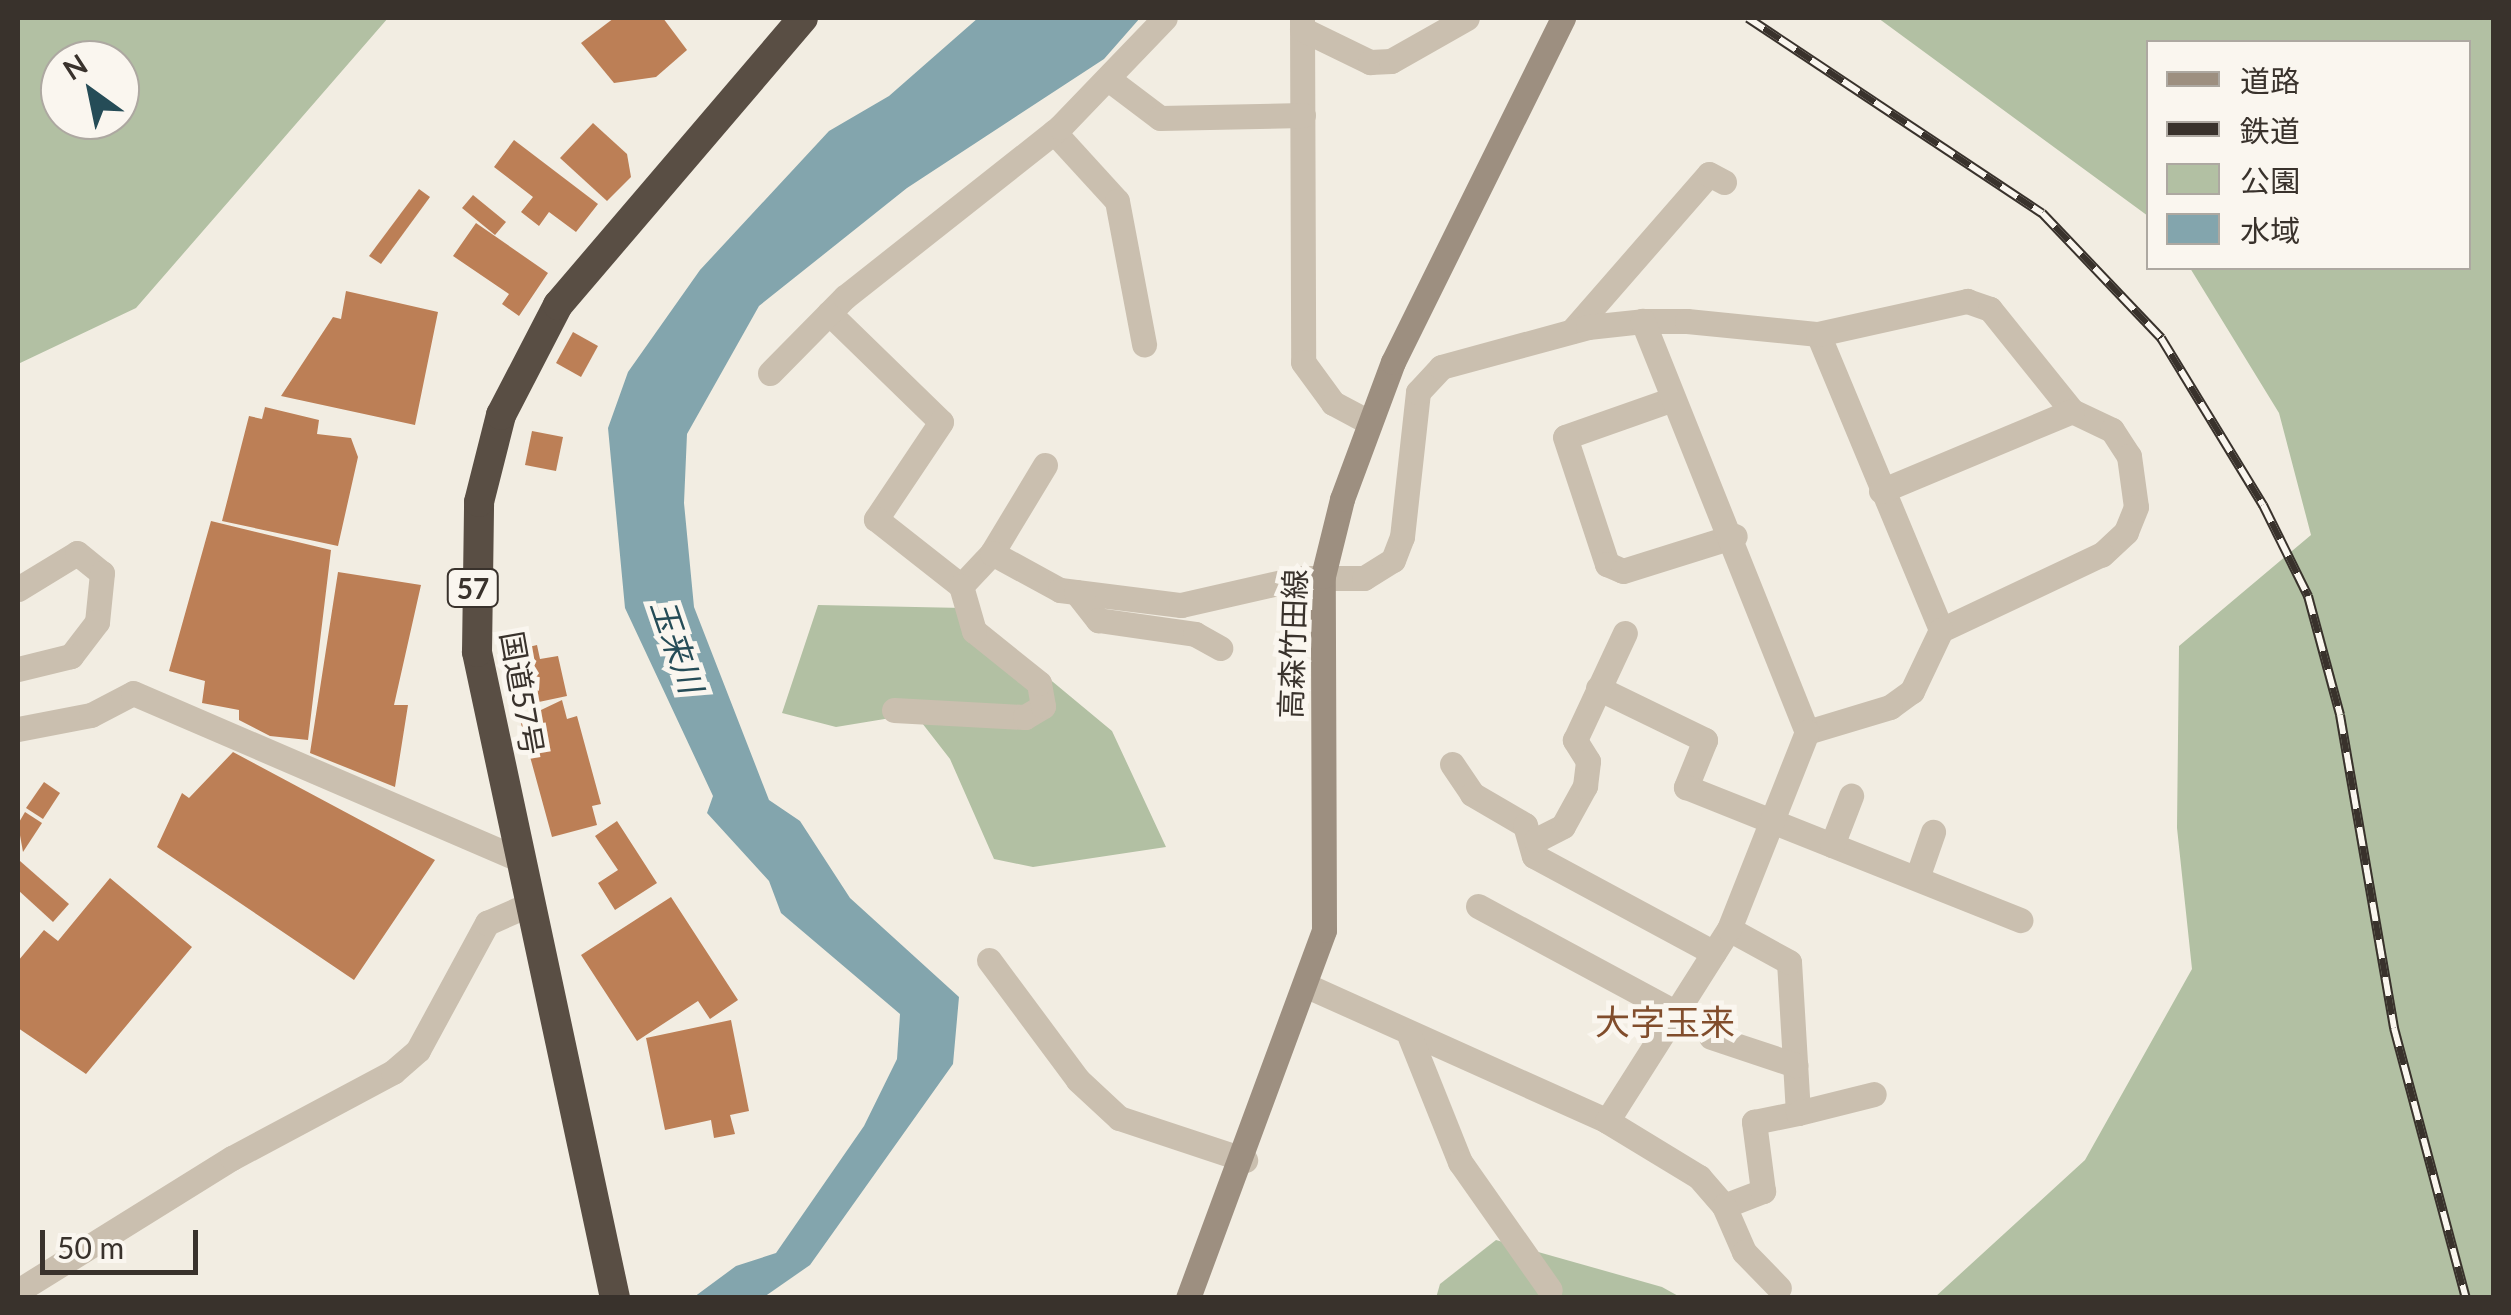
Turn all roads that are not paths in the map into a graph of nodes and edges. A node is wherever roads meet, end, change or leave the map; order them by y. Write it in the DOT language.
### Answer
graph roads {
  1 [pos="803,18"];
  2 [pos="1165,18"];
  3 [pos="1467,18"];
  4 [pos="1563,18"];
  5 [pos="1302,23"];
  6 [pos="1111,81"];
  7 [pos="1302,114"];
  8 [pos="1054,132"];
  9 [pos="1724,182"];
  10 [pos="828,313"];
  11 [pos="1643,321"];
  12 [pos="1572,331"];
  13 [pos="1818,334"];
  14 [pos="1144,344"];
  15 [pos="770,373"];
  16 [pos="1672,399"];
  17 [pos="2072,410"];
  18 [pos="1367,420"];
  19 [pos="1045,465"];
  20 [pos="1881,491"];
  21 [pos="1736,536"];
  22 [pos="992,553"];
  23 [pos="1323,576"];
  24 [pos="961,586"];
  25 [pos="18,589"];
  26 [pos="1076,592"];
  27 [pos="1942,630"];
  28 [pos="1625,634"];
  29 [pos="1220,648"];
  30 [pos="18,668"];
  31 [pos="1598,688"];
  32 [pos="894,710"];
  33 [pos="18,728"];
  34 [pos="1807,732"];
  35 [pos="1452,764"];
  36 [pos="1851,796"];
  37 [pos="1775,824"];
  38 [pos="1933,832"];
  39 [pos="1536,840"];
  40 [pos="1832,844"];
  41 [pos="520,860"];
  42 [pos="1916,878"];
  43 [pos="530,904"];
  44 [pos="1478,906"];
  45 [pos="2021,920"];
  46 [pos="1729,929"];
  47 [pos="1714,953"];
  48 [pos="988,960"];
  49 [pos="1304,986"];
  50 [pos="1677,1013"];
  51 [pos="1410,1037"];
  52 [pos="1711,1037"];
  53 [pos="1795,1065"];
  54 [pos="1874,1094"];
  55 [pos="1798,1113"];
  56 [pos="1607,1121"];
  57 [pos="1246,1160"];
  58 [pos="1724,1206"];
  59 [pos="1779,1288"];
  60 [pos="1550,1290"];
  61 [pos="18,1292"];
  62 [pos="615,1298"];
  63 [pos="1188,1298"];
  1 -- 41 [label="highway, 国道57号 / 57"];
  2 -- 6 [label="street"];
  3 -- 5 [label="street"];
  4 -- 18 [label="main road, 高森竹田線"];
  5 -- 7 [label="street"];
  6 -- 7 [label="street"];
  6 -- 8 [label="street"];
  7 -- 18 [label="street"];
  8 -- 10 [label="street"];
  8 -- 14 [label="street"];
  9 -- 12 [label="street"];
  10 -- 15 [label="street"];
  10 -- 24 [label="street"];
  11 -- 12 [label="street"];
  11 -- 13 [label="street"];
  11 -- 16 [label="street"];
  12 -- 23 [label="street"];
  13 -- 17 [label="street"];
  13 -- 20 [label="street"];
  16 -- 21 [label="street"];
  16 -- 21 [label="street"];
  17 -- 20 [label="street"];
  17 -- 27 [label="street"];
  18 -- 23 [label="main road, 高森竹田線"];
  19 -- 22 [label="street"];
  20 -- 27 [label="street"];
  21 -- 34 [label="street"];
  22 -- 24 [label="street"];
  22 -- 26 [label="street"];
  23 -- 26 [label="street"];
  23 -- 49 [label="main road, 高森竹田線"];
  24 -- 32 [label="street"];
  25 -- 30 [label="street"];
  26 -- 29 [label="street"];
  27 -- 34 [label="street"];
  28 -- 31 [label="street"];
  31 -- 37 [label="street"];
  31 -- 39 [label="street"];
  33 -- 41 [label="street"];
  34 -- 37 [label="street"];
  35 -- 39 [label="street"];
  36 -- 40 [label="street"];
  37 -- 40 [label="street"];
  37 -- 46 [label="street"];
  38 -- 42 [label="street"];
  39 -- 47 [label="street"];
  40 -- 42 [label="street"];
  41 -- 43 [label="highway, 国道57号 / 57"];
  42 -- 45 [label="street"];
  43 -- 61 [label="street"];
  43 -- 62 [label="highway, 国道57号 / 57"];
  44 -- 50 [label="street"];
  46 -- 47 [label="street"];
  46 -- 53 [label="street"];
  47 -- 50 [label="street"];
  48 -- 57 [label="street"];
  49 -- 51 [label="street"];
  49 -- 57 [label="main road, 高森竹田線"];
  50 -- 56 [label="street"];
  51 -- 56 [label="street"];
  51 -- 60 [label="street"];
  52 -- 53 [label="street"];
  53 -- 55 [label="street"];
  54 -- 55 [label="street"];
  55 -- 58 [label="street"];
  56 -- 58 [label="street"];
  57 -- 63 [label="main road, 高森竹田線"];
  58 -- 59 [label="street"];
}
